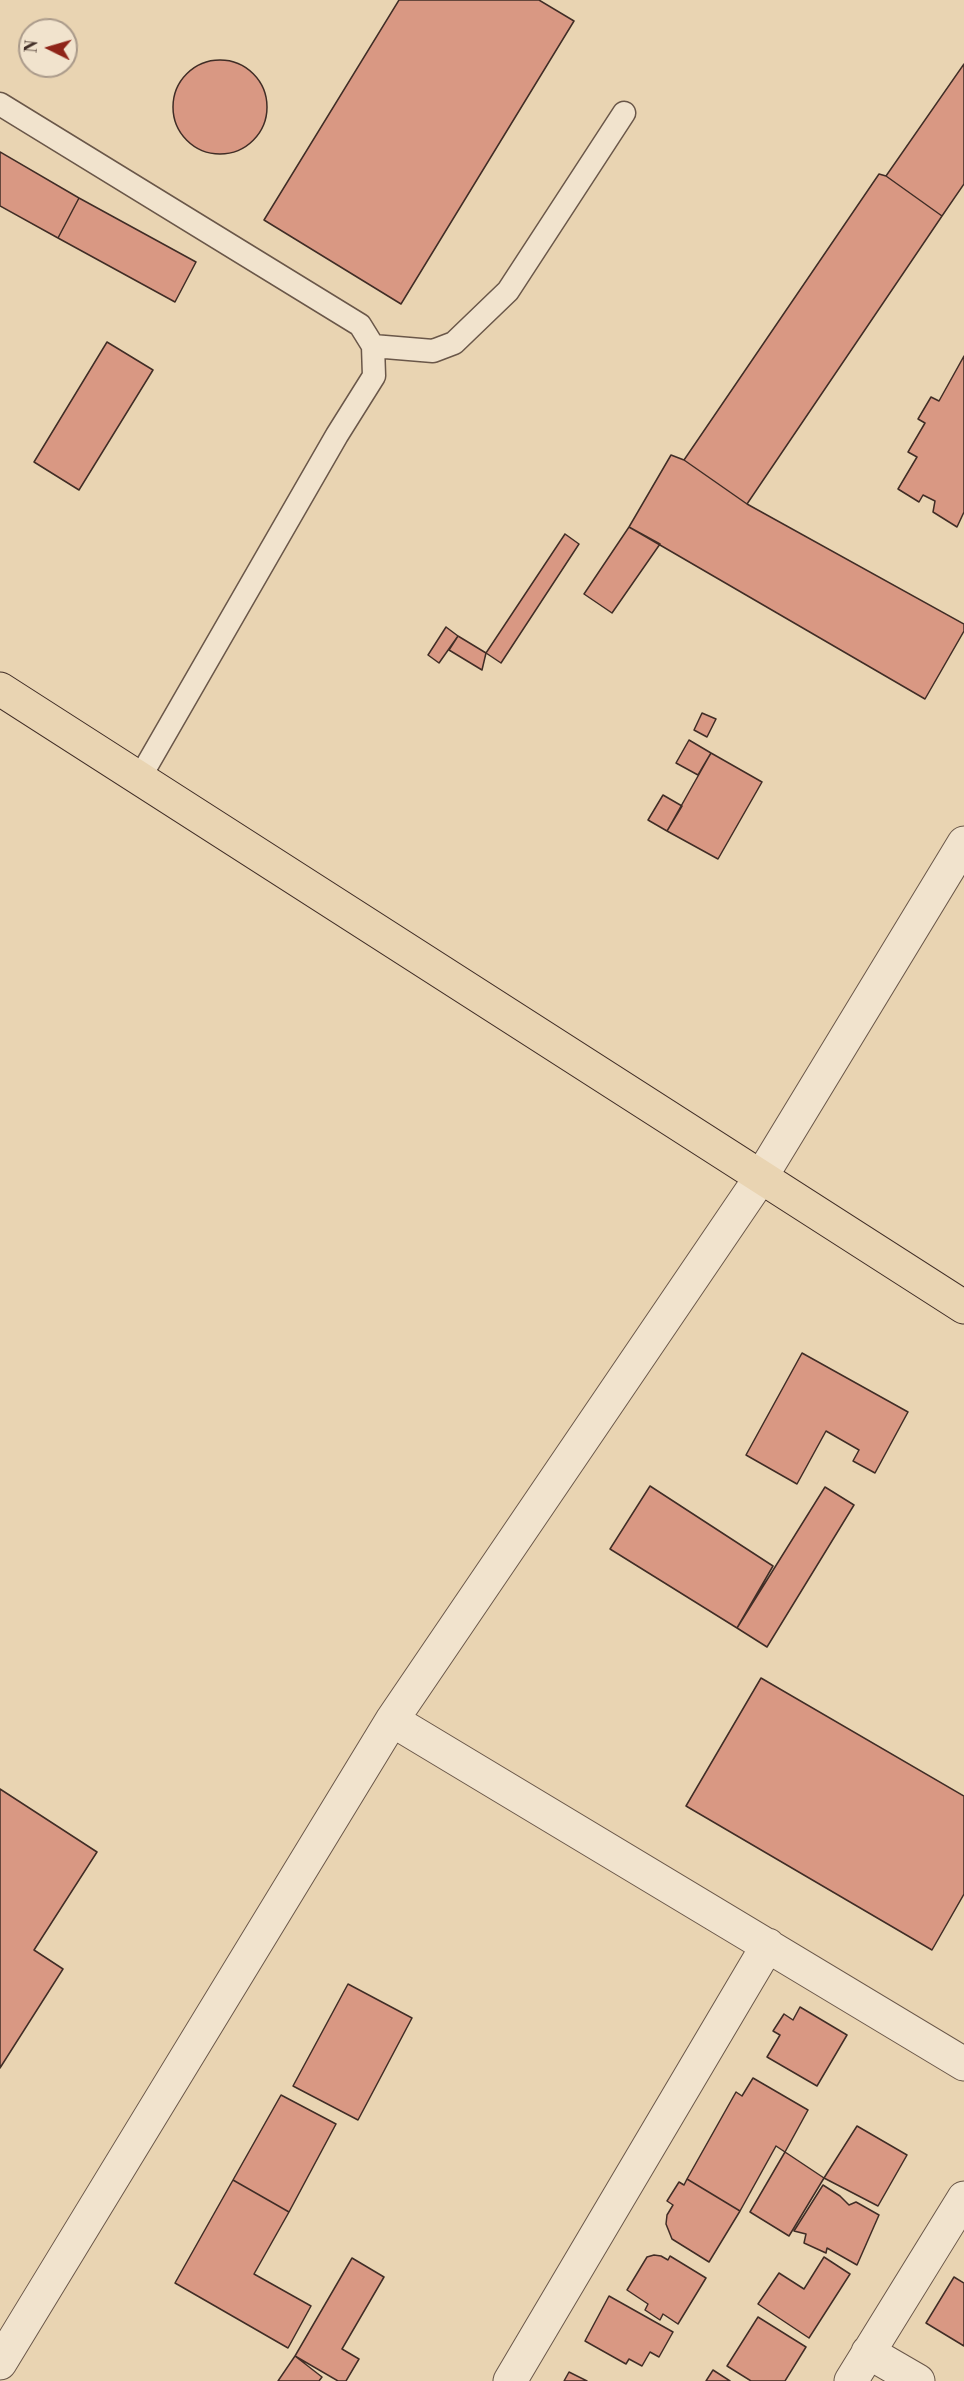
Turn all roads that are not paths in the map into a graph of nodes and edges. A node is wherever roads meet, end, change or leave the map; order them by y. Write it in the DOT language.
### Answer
graph roads {
  1 [pos="0,104"];
  2 [pos="624,113"];
  3 [pos="373,346"];
  4 [pos="0,689"];
  5 [pos="139,779"];
  6 [pos="964,843"];
  7 [pos="761,1178"];
  8 [pos="964,1307"];
  9 [pos="392,1720"];
  10 [pos="768,1944"];
  11 [pos="964,2064"];
  12 [pos="964,2198"];
  13 [pos="868,2352"];
  14 [pos="0,2364"];
  15 [pos="510,2381"];
  16 [pos="851,2381"];
  17 [pos="918,2381"];
  1 -- 3 [label="lane"];
  2 -- 3 [label="lane"];
  3 -- 5 [label="lane"];
  4 -- 5 [label="main road"];
  5 -- 7 [label="main road"];
  6 -- 7 [label="street"];
  7 -- 8 [label="main road"];
  7 -- 9 [label="street"];
  9 -- 10 [label="street"];
  9 -- 14 [label="street"];
  10 -- 11 [label="street"];
  10 -- 15 [label="street"];
  12 -- 13 [label="street"];
  13 -- 16 [label="street"];
  13 -- 17 [label="street"];
}
